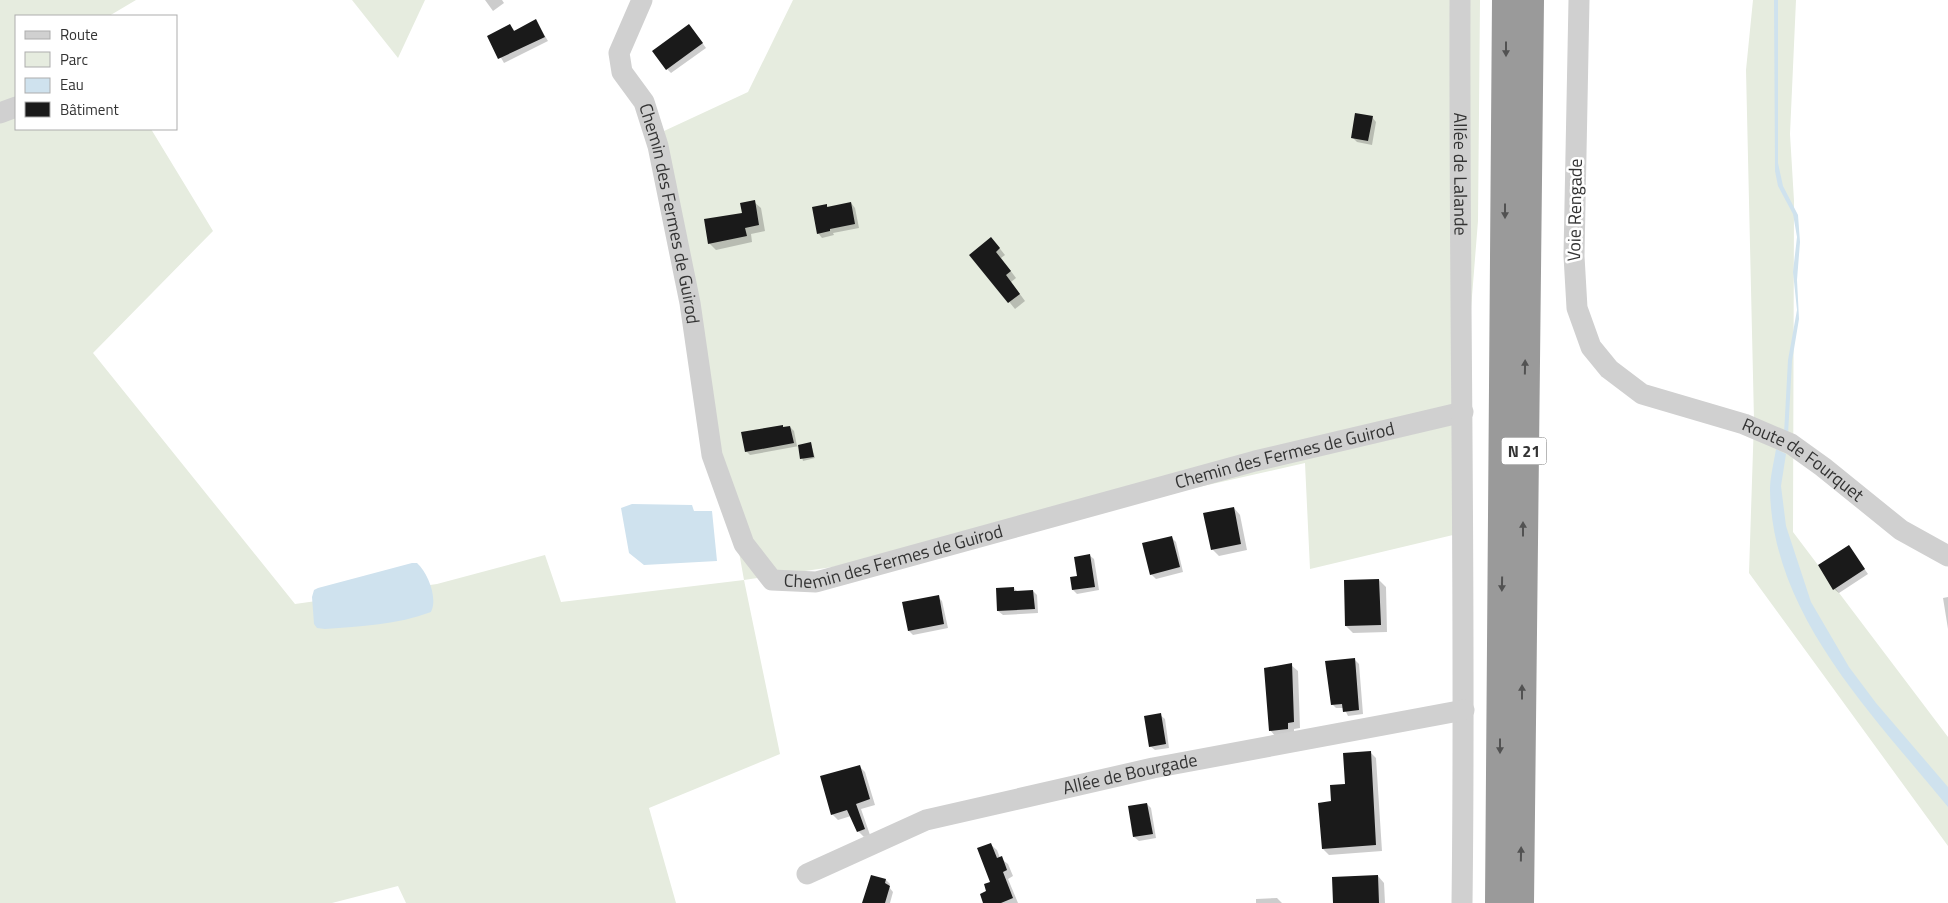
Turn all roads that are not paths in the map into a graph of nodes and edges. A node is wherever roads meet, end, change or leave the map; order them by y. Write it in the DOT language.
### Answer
graph roads {
  1 [pos="642,0"];
  2 [pos="1460,0"];
  3 [pos="1506,0"];
  4 [pos="1530,0"];
  5 [pos="1578,0"];
  6 [pos="15,107"];
  7 [pos="0,113"];
  8 [pos="1642,394"];
  9 [pos="1463,412"];
  10 [pos="1948,556"];
  11 [pos="1464,710"];
  12 [pos="807,874"];
  13 [pos="1462,903"];
  14 [pos="1499,903"];
  15 [pos="1520,903"];
  1 -- 9 [label="street, Chemin des Fermes de Guirod"];
  2 -- 9 [label="street, Allée de Lalande"];
  3 -- 14 [label="highway, N 21, one-way"];
  15 -- 4 [label="highway, N 21, one-way"];
  5 -- 8 [label="street, Voie Rengade"];
  6 -- 7 [label="street"];
  8 -- 10 [label="street, Route de Fourquet"];
  9 -- 11 [label="street, Allée de Lalande"];
  11 -- 12 [label="street, Allée de Bourgade"];
  11 -- 13 [label="street, Allée de Lalande"];
}
